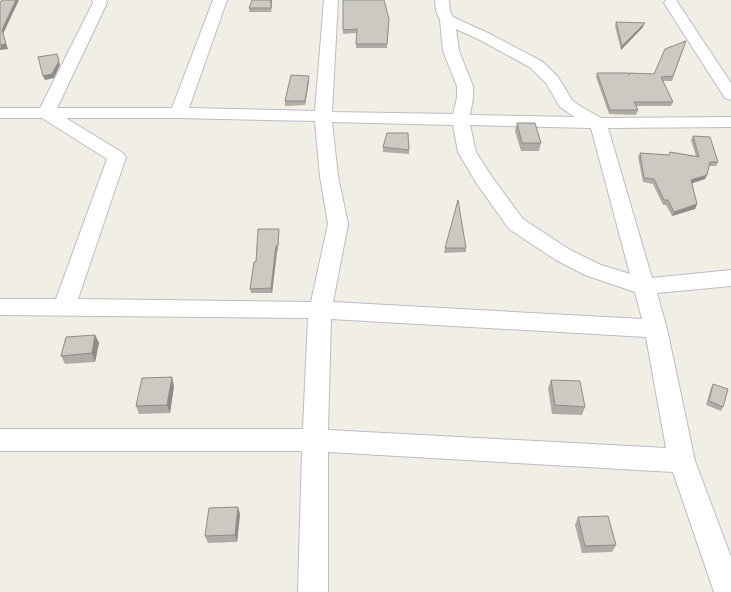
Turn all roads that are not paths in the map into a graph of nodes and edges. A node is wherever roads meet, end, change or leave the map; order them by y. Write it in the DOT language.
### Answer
graph roads {
  1 [pos="99,0"];
  2 [pos="220,0"];
  3 [pos="331,0"];
  4 [pos="442,0"];
  5 [pos="671,3"];
  6 [pos="447,20"];
  7 [pos="731,95"];
  8 [pos="0,113"];
  9 [pos="46,113"];
  10 [pos="179,113"];
  11 [pos="323,116"];
  12 [pos="460,119"];
  13 [pos="731,122"];
  14 [pos="598,123"];
  15 [pos="731,278"];
  16 [pos="644,287"];
  17 [pos="0,307"];
  18 [pos="64,308"];
  19 [pos="320,310"];
  20 [pos="656,329"];
  21 [pos="0,440"];
  22 [pos="315,440"];
  23 [pos="682,461"];
  24 [pos="313,592"];
  25 [pos="729,592"];
  1 -- 9 [label="street"];
  2 -- 10 [label="street"];
  3 -- 11 [label="street"];
  4 -- 6 [label="street"];
  5 -- 7 [label="street"];
  6 -- 12 [label="street"];
  6 -- 14 [label="street"];
  8 -- 9 [label="street"];
  9 -- 10 [label="street"];
  9 -- 18 [label="street"];
  10 -- 11 [label="street"];
  11 -- 12 [label="street"];
  11 -- 19 [label="street"];
  12 -- 14 [label="street"];
  12 -- 16 [label="street"];
  13 -- 14 [label="street"];
  14 -- 16 [label="street"];
  15 -- 16 [label="street"];
  16 -- 20 [label="street"];
  17 -- 18 [label="street"];
  18 -- 19 [label="street"];
  19 -- 20 [label="street"];
  19 -- 22 [label="street"];
  20 -- 23 [label="street"];
  21 -- 22 [label="street"];
  22 -- 23 [label="street"];
  22 -- 24 [label="street"];
  23 -- 25 [label="street"];
}
